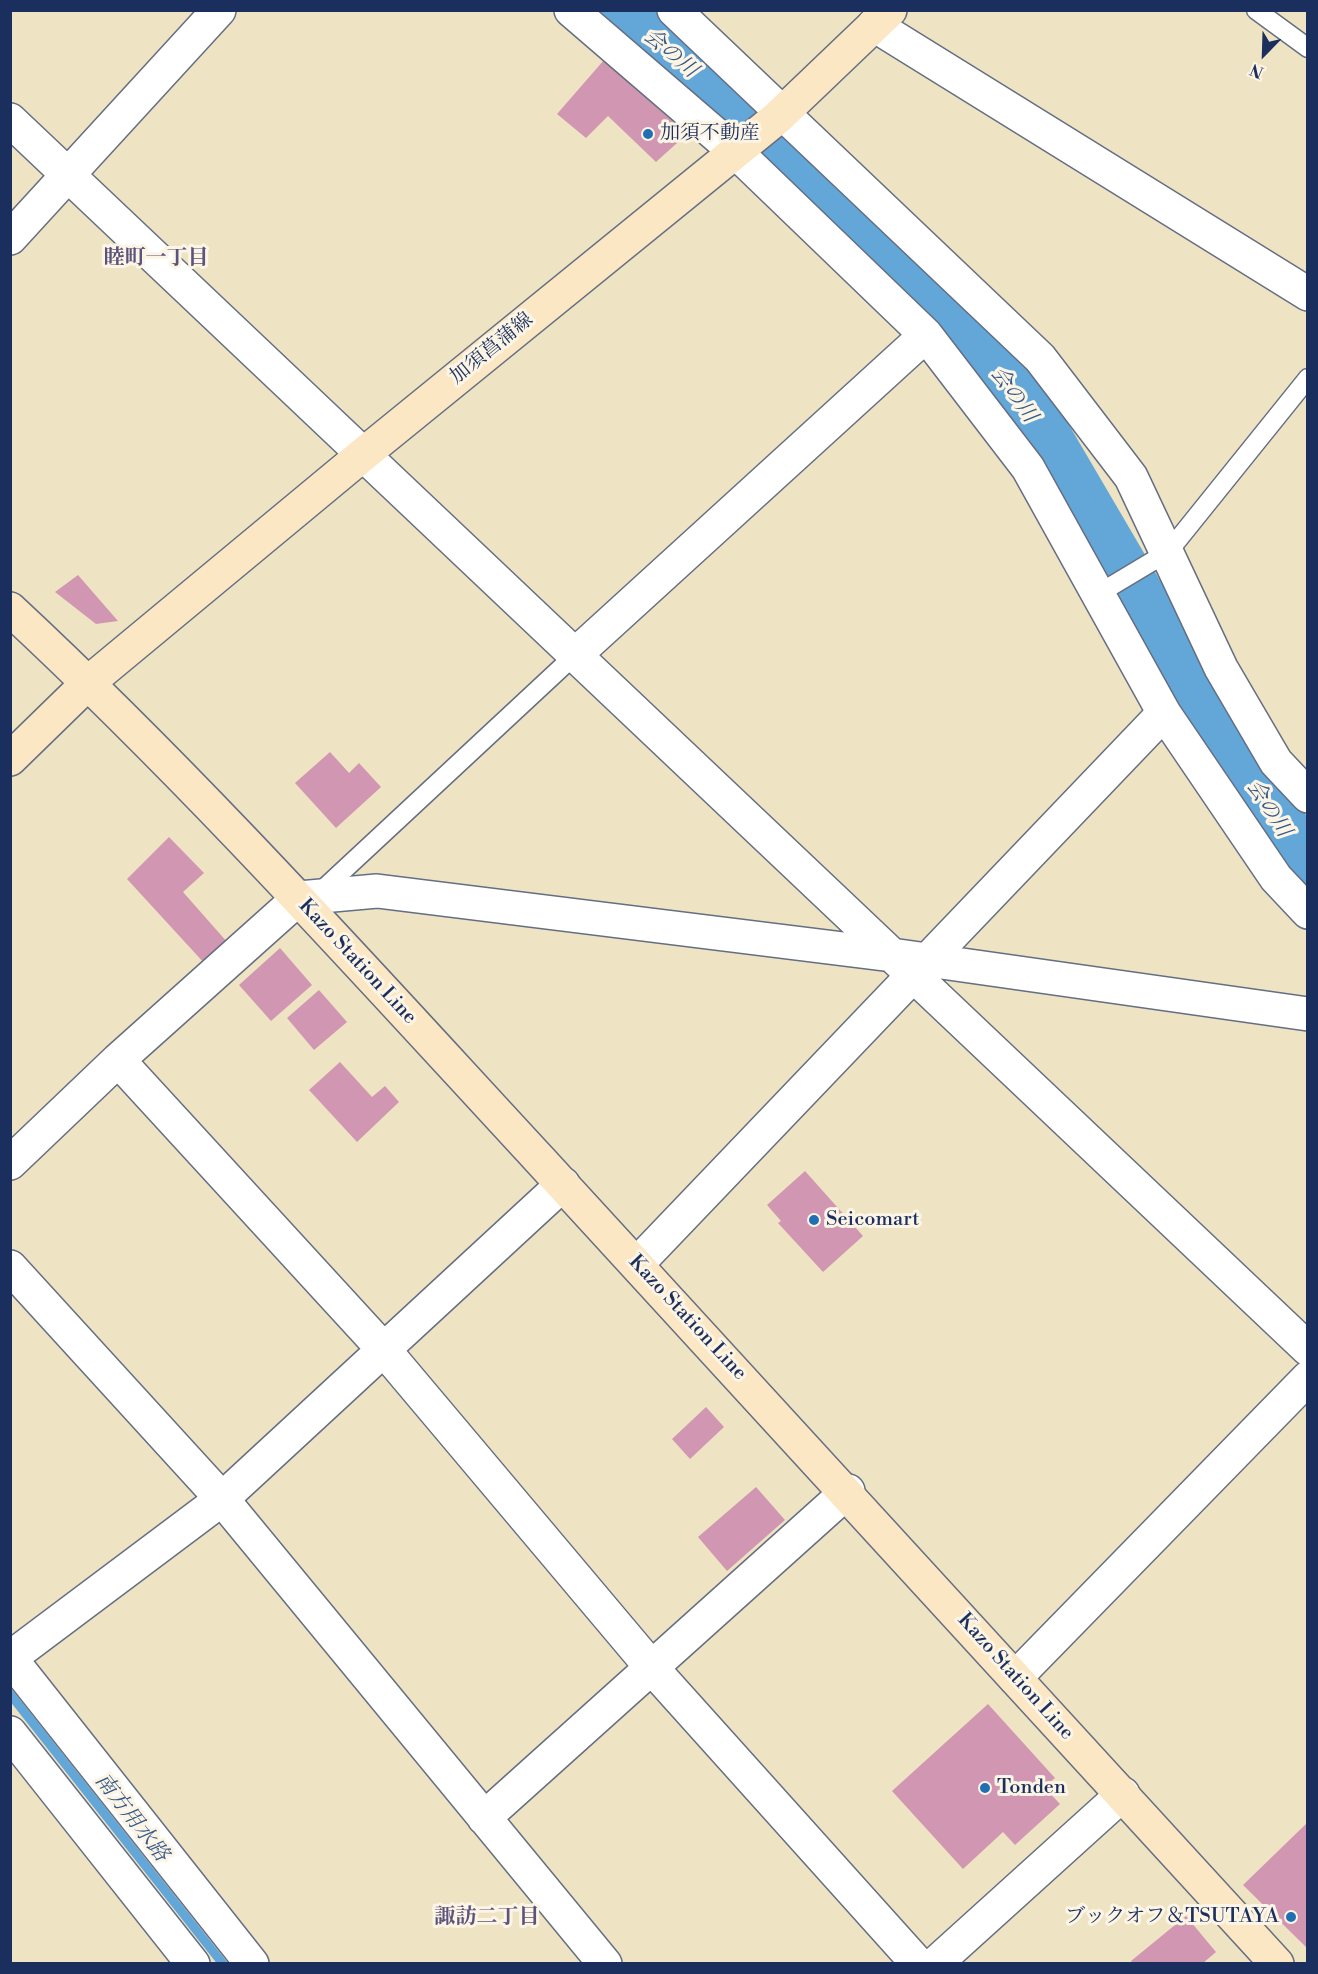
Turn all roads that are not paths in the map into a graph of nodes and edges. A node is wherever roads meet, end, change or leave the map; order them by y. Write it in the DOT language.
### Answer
graph roads {
  1 [pos="219,10"];
  2 [pos="571,10"];
  3 [pos="674,10"];
  4 [pos="1256,10"];
  5 [pos="882,18"];
  6 [pos="1308,48"];
  7 [pos="780,115"];
  8 [pos="10,120"];
  9 [pos="739,149"];
  10 [pos="68,175"];
  11 [pos="10,238"];
  12 [pos="1308,294"];
  13 [pos="926,335"];
  14 [pos="1308,378"];
  15 [pos="365,453"];
  16 [pos="1168,552"];
  17 [pos="1098,594"];
  18 [pos="10,609"];
  19 [pos="576,654"];
  20 [pos="89,682"];
  21 [pos="1164,713"];
  22 [pos="10,759"];
  23 [pos="1308,796"];
  24 [pos="306,898"];
  25 [pos="1308,912"];
  26 [pos="911,963"];
  27 [pos="1308,1014"];
  28 [pos="118,1060"];
  29 [pos="10,1163"];
  30 [pos="563,1184"];
  31 [pos="637,1264"];
  32 [pos="10,1267"];
  33 [pos="1308,1349"];
  34 [pos="385,1351"];
  35 [pos="1308,1378"];
  36 [pos="848,1491"];
  37 [pos="222,1499"];
  38 [pos="10,1658"];
  39 [pos="652,1668"];
  40 [pos="1015,1678"];
  41 [pos="10,1733"];
  42 [pos="1123,1794"];
  43 [pos="484,1818"];
  44 [pos="192,1964"];
  45 [pos="252,1964"];
  46 [pos="605,1964"];
  47 [pos="918,1964"];
  48 [pos="935,1964"];
  49 [pos="1277,1964"];
  1 -- 10 [label="street"];
  2 -- 9 [label="street"];
  3 -- 7 [label="street"];
  4 -- 6 [label="lane"];
  5 -- 7 [label="main road, 加須菖蒲線"];
  5 -- 12 [label="street"];
  7 -- 9 [label="main road, 加須菖蒲線"];
  7 -- 16 [label="street"];
  8 -- 10 [label="street"];
  9 -- 13 [label="street"];
  9 -- 15 [label="main road, 加須菖蒲線"];
  10 -- 11 [label="street"];
  10 -- 15 [label="street"];
  13 -- 17 [label="street"];
  13 -- 19 [label="street"];
  14 -- 16 [label="lane"];
  15 -- 19 [label="street"];
  15 -- 20 [label="main road, 加須菖蒲線"];
  16 -- 17 [label="lane"];
  16 -- 23 [label="street"];
  17 -- 21 [label="street"];
  18 -- 20 [label="main road, Kazo Station Line"];
  19 -- 24 [label="lane"];
  19 -- 26 [label="street"];
  20 -- 22 [label="main road, 加須菖蒲線"];
  20 -- 24 [label="main road, Kazo Station Line"];
  21 -- 25 [label="street"];
  21 -- 26 [label="street"];
  24 -- 26 [label="street"];
  24 -- 28 [label="street"];
  24 -- 30 [label="main road, Kazo Station Line"];
  26 -- 27 [label="street"];
  26 -- 31 [label="street"];
  26 -- 33 [label="street"];
  28 -- 29 [label="street"];
  28 -- 34 [label="street"];
  30 -- 31 [label="main road, Kazo Station Line"];
  30 -- 34 [label="street"];
  31 -- 36 [label="main road, Kazo Station Line"];
  32 -- 37 [label="street"];
  34 -- 37 [label="street"];
  34 -- 39 [label="street"];
  35 -- 40 [label="street"];
  36 -- 39 [label="street"];
  36 -- 40 [label="main road, Kazo Station Line"];
  37 -- 38 [label="street"];
  37 -- 43 [label="street"];
  38 -- 45 [label="street"];
  39 -- 43 [label="street"];
  39 -- 47 [label="street"];
  40 -- 42 [label="main road, Kazo Station Line"];
  41 -- 44 [label="street"];
  42 -- 48 [label="street"];
  42 -- 49 [label="main road, Kazo Station Line"];
  43 -- 46 [label="street"];
}
